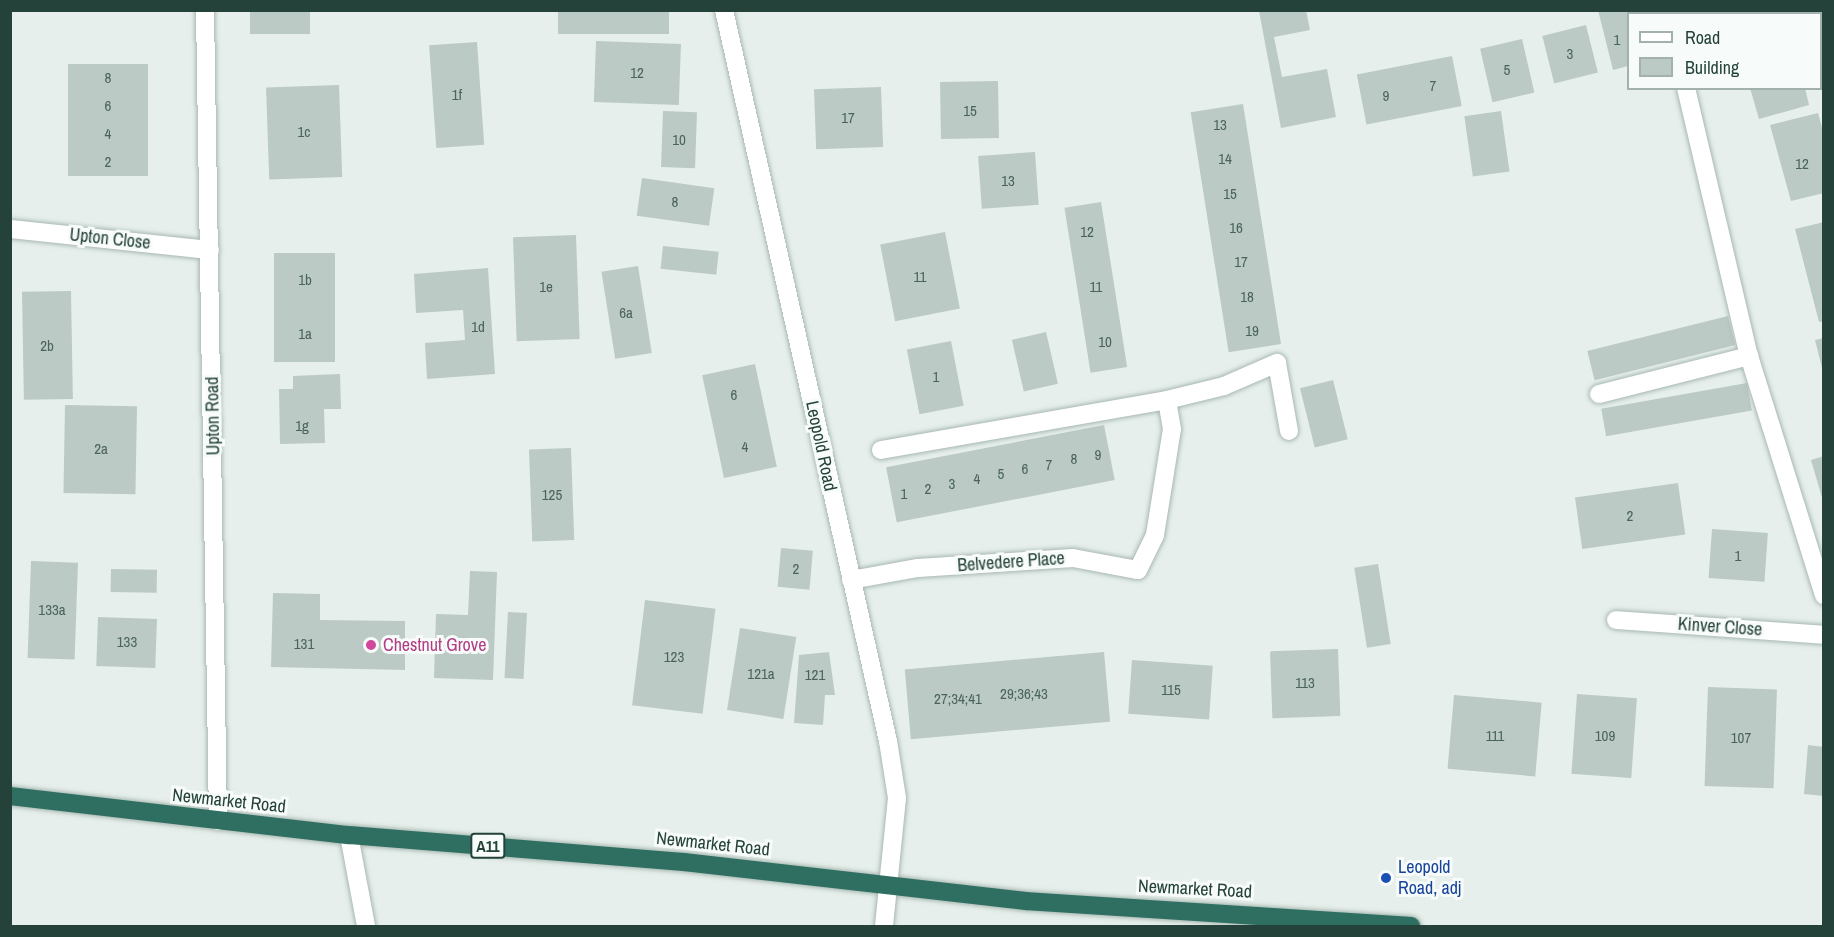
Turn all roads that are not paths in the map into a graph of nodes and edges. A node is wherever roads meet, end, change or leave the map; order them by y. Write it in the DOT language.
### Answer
graph roads {
  1 [pos="205,10"];
  2 [pos="724,10"];
  3 [pos="1686,90"];
  4 [pos="10,229"];
  5 [pos="210,250"];
  6 [pos="1749,356"];
  7 [pos="1599,394"];
  8 [pos="1167,400"];
  9 [pos="1289,431"];
  10 [pos="881,450"];
  11 [pos="851,580"];
  12 [pos="1824,596"];
  13 [pos="1616,620"];
  14 [pos="1824,635"];
  15 [pos="10,796"];
  16 [pos="218,822"];
  17 [pos="350,835"];
  18 [pos="888,885"];
  19 [pos="366,927"];
  20 [pos="884,927"];
  21 [pos="1411,927"];
  1 -- 5 [label="street, Upton Road"];
  2 -- 11 [label="street, Leopold Road"];
  3 -- 6 [label="street"];
  4 -- 5 [label="street, Upton Close"];
  5 -- 16 [label="street, Upton Road"];
  6 -- 7 [label="street"];
  6 -- 12 [label="street"];
  8 -- 9 [label="street"];
  8 -- 10 [label="street"];
  8 -- 11 [label="street, Belvedere Place"];
  11 -- 18 [label="street, Leopold Road"];
  13 -- 14 [label="street, Kinver Close"];
  15 -- 16 [label="highway, Newmarket Road / A11"];
  16 -- 17 [label="highway, Newmarket Road / A11"];
  17 -- 18 [label="highway, Newmarket Road / A11"];
  17 -- 19 [label="street"];
  18 -- 20 [label="street, Leopold Road"];
  18 -- 21 [label="highway, Newmarket Road / A11"];
}
